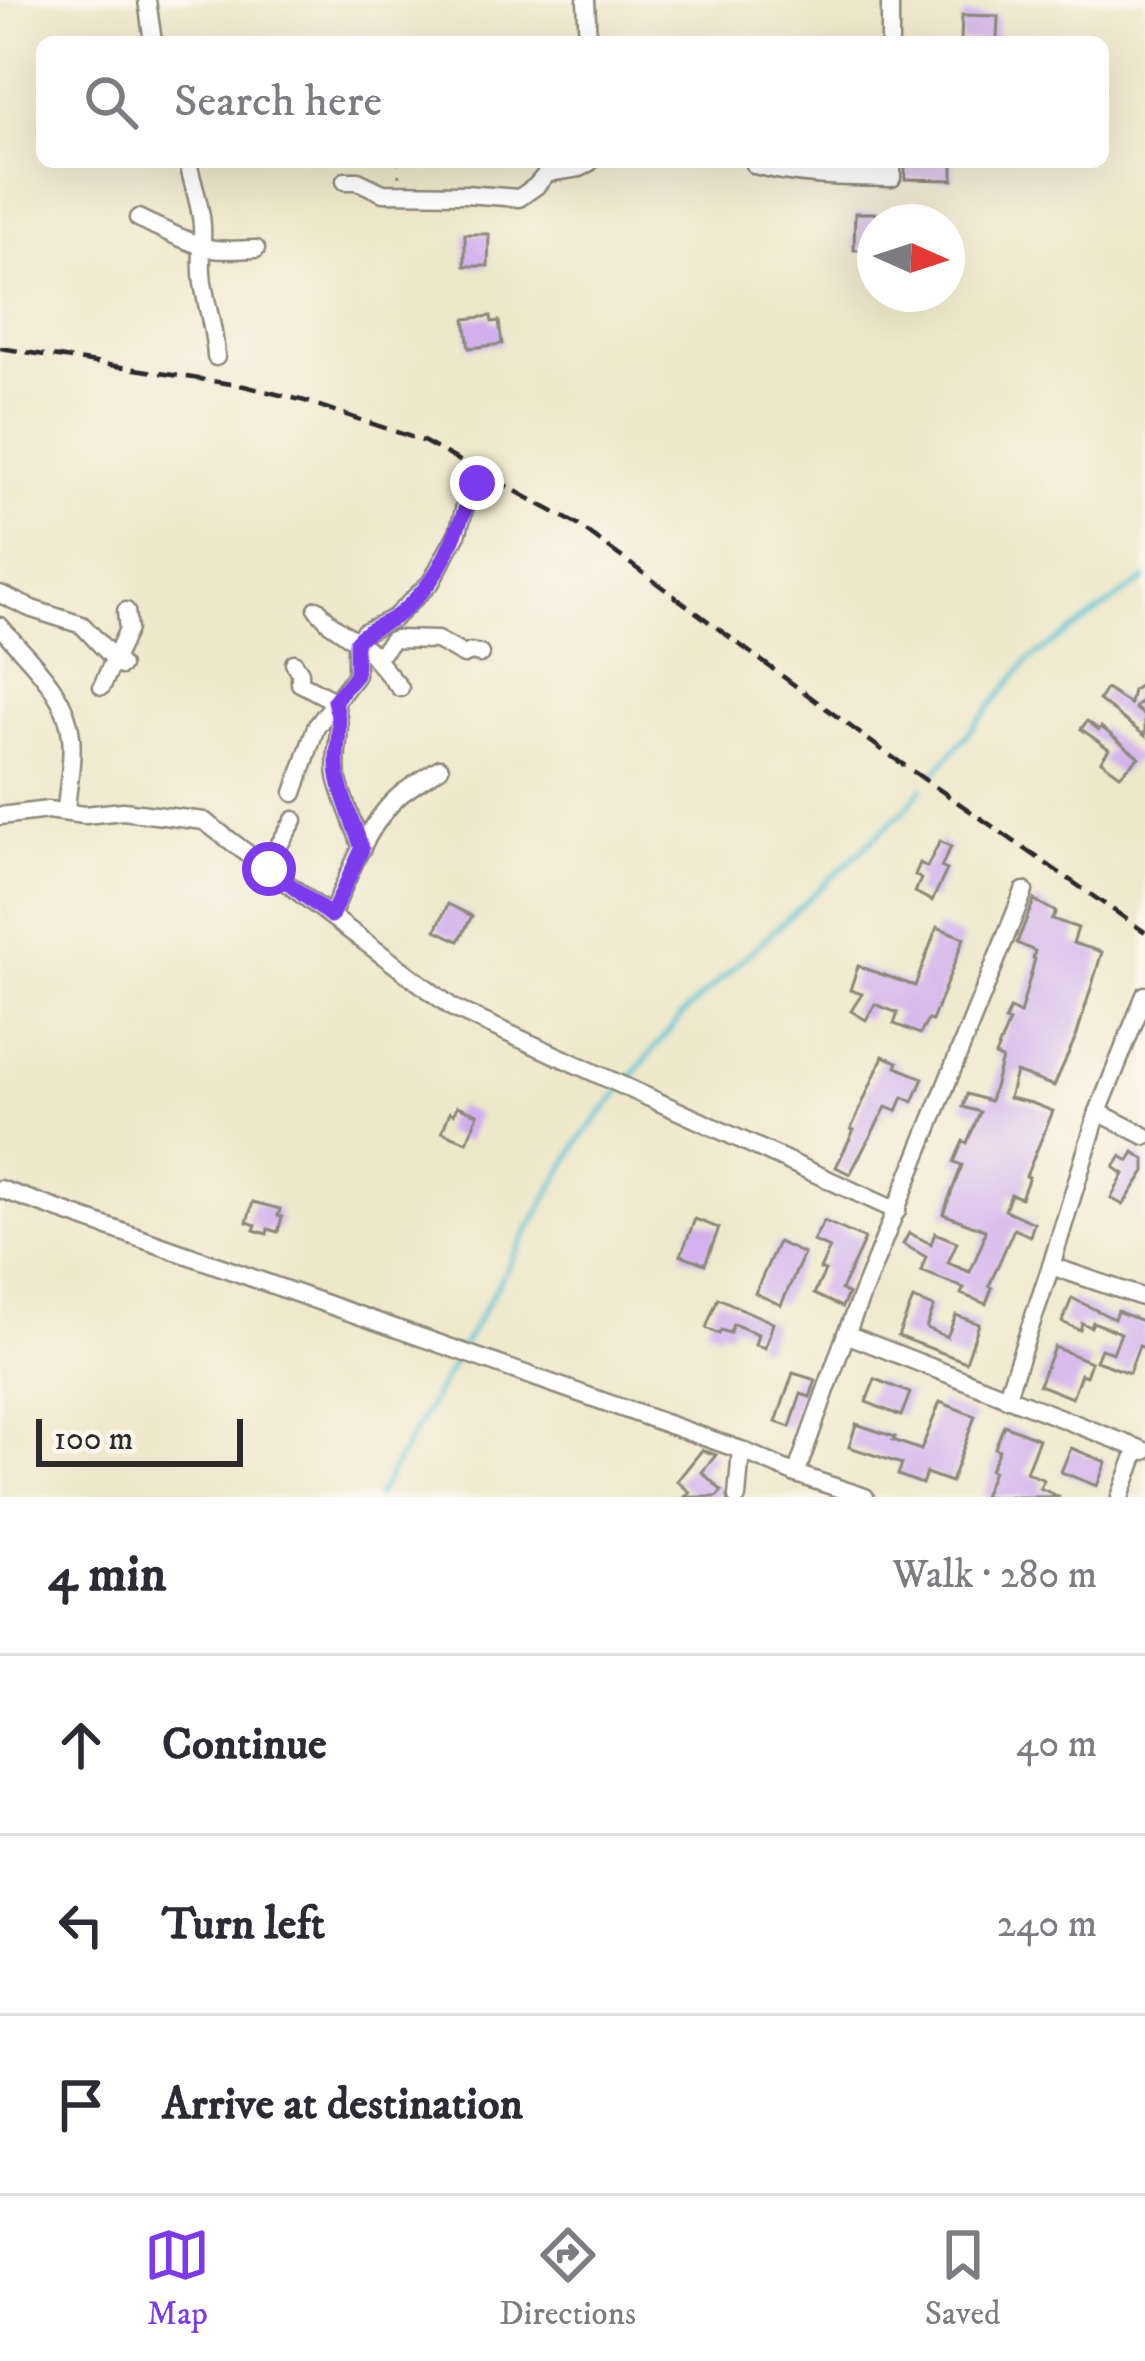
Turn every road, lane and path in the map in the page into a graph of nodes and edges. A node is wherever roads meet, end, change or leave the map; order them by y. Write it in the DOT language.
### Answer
graph roads {
  1 [pos="147,0"];
  2 [pos="586,0"];
  3 [pos="890,0"];
  4 [pos="152,36"];
  5 [pos="588,36"];
  6 [pos="890,36"];
  7 [pos="189,168"];
  8 [pos="580,168"];
  9 [pos="766,168"];
  10 [pos="892,168"];
  11 [pos="345,181"];
  12 [pos="138,218"];
  13 [pos="200,245"];
  14 [pos="256,249"];
  15 [pos="216,357"];
  16 [pos="494,475"];
  17 [pos="0,594"];
  18 [pos="317,609"];
  19 [pos="126,611"];
  20 [pos="0,626"];
  21 [pos="356,642"];
  22 [pos="373,654"];
  23 [pos="480,654"];
  24 [pos="117,661"];
  25 [pos="294,663"];
  26 [pos="102,686"];
  27 [pos="400,688"];
  28 [pos="334,701"];
  29 [pos="440,768"];
  30 [pos="294,793"];
  31 [pos="67,812"];
  32 [pos="0,816"];
  33 [pos="294,820"];
  34 [pos="362,849"];
  35 [pos="272,872"];
  36 [pos="1024,892"];
  37 [pos="331,916"];
  38 [pos="1145,995"];
  39 [pos="1098,1112"];
  40 [pos="1145,1136"];
  41 [pos="0,1189"];
  42 [pos="897,1211"];
  43 [pos="1051,1266"];
  44 [pos="1145,1298"];
  45 [pos="846,1334"];
  46 [pos="1006,1398"];
  47 [pos="1142,1449"];
  48 [pos="741,1450"];
  49 [pos="796,1474"];
  50 [pos="736,1497"];
  51 [pos="865,1497"];
  52 [pos="1120,1497"];
  1 -- 4 [label="street"];
  2 -- 5 [label="street"];
  3 -- 6 [label="street"];
  7 -- 13 [label="street"];
  8 -- 11 [label="street"];
  9 -- 10 [label="street"];
  12 -- 13 [label="street"];
  13 -- 14 [label="street"];
  13 -- 15 [label="street"];
  16 -- 21 [label="street"];
  17 -- 24 [label="street"];
  18 -- 21 [label="street"];
  19 -- 24 [label="street"];
  20 -- 31 [label="street"];
  21 -- 22 [label="street"];
  21 -- 28 [label="street"];
  22 -- 23 [label="street"];
  22 -- 27 [label="street"];
  24 -- 26 [label="street"];
  25 -- 28 [label="street"];
  28 -- 30 [label="street"];
  28 -- 34 [label="street"];
  29 -- 34 [label="street"];
  31 -- 32 [label="street"];
  31 -- 35 [label="street"];
  33 -- 35 [label="street"];
  34 -- 37 [label="street"];
  35 -- 37 [label="street"];
  36 -- 42 [label="street"];
  37 -- 42 [label="street"];
  38 -- 39 [label="street"];
  39 -- 40 [label="street"];
  39 -- 43 [label="street"];
  41 -- 48 [label="street"];
  42 -- 45 [label="street"];
  43 -- 44 [label="street"];
  43 -- 46 [label="street"];
  45 -- 46 [label="street"];
  45 -- 49 [label="street"];
  46 -- 47 [label="street"];
  47 -- 52 [label="street"];
  48 -- 49 [label="street"];
  48 -- 50 [label="street"];
  49 -- 51 [label="street"];
}
